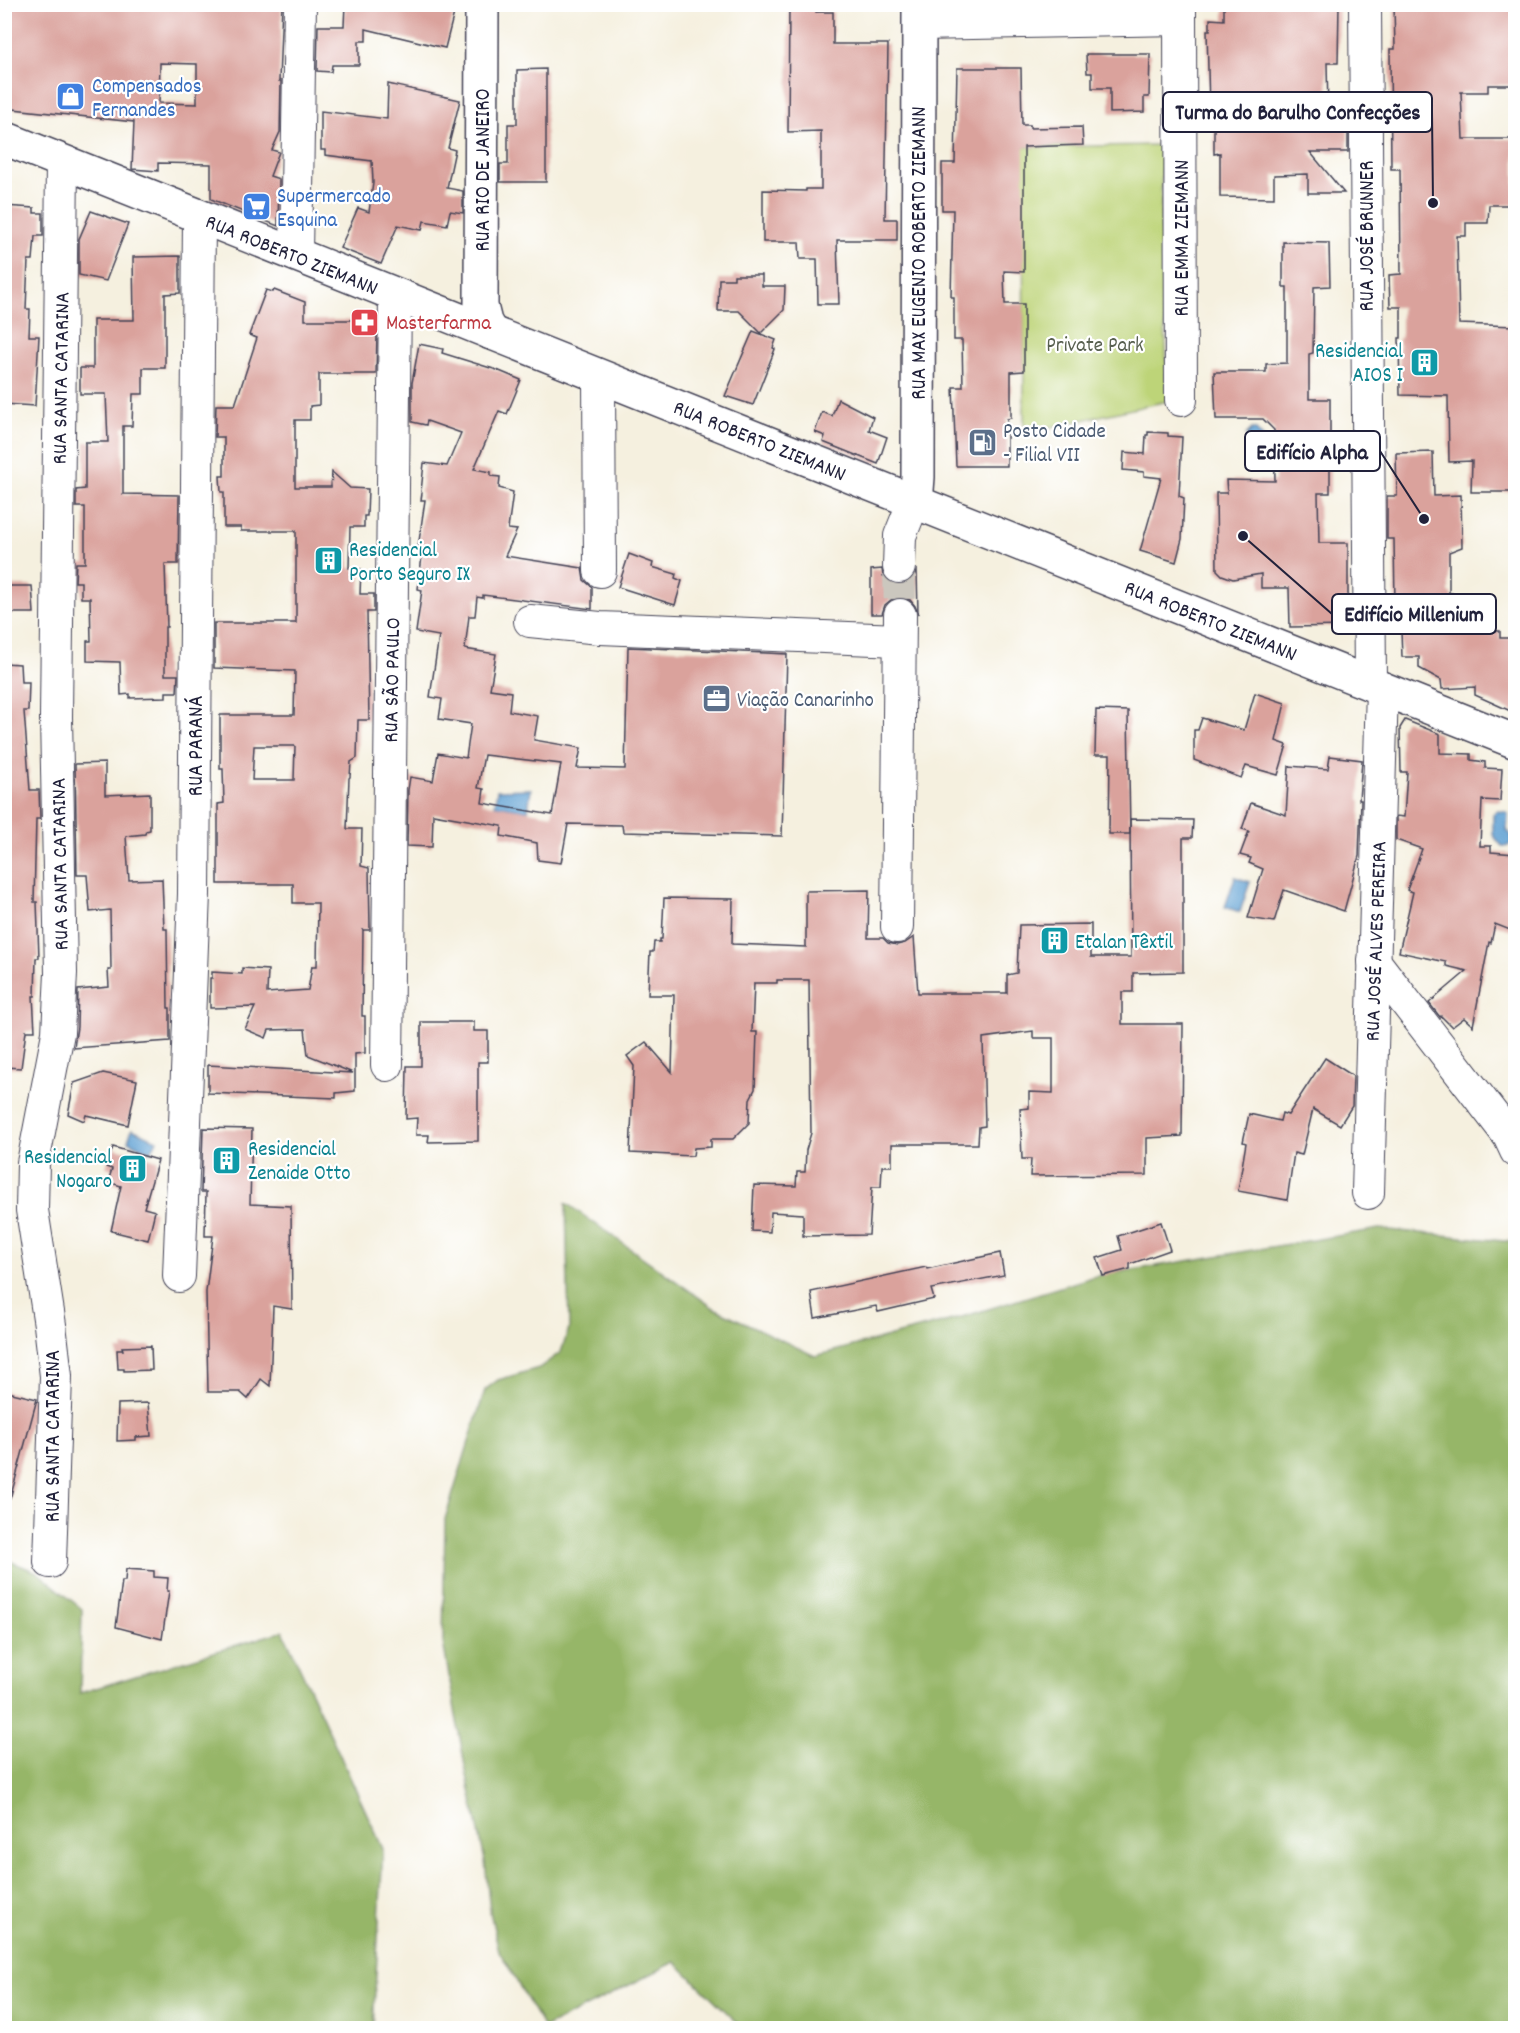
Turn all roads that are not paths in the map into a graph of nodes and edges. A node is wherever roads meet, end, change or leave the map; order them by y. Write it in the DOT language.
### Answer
graph roads {
  1 [pos="300,4"];
  2 [pos="482,4"];
  3 [pos="1365,4"];
  4 [pos="1180,12"];
  5 [pos="919,14"];
  6 [pos="4,138"];
  7 [pos="62,162"];
  8 [pos="199,216"];
  9 [pos="296,255"];
  10 [pos="395,295"];
  11 [pos="491,333"];
  12 [pos="599,376"];
  13 [pos="1181,400"];
  14 [pos="914,501"];
  15 [pos="900,567"];
  16 [pos="600,571"];
  17 [pos="530,621"];
  18 [pos="1376,686"];
  19 [pos="1515,742"];
  20 [pos="897,927"];
  21 [pos="1374,961"];
  22 [pos="387,1065"];
  23 [pos="1515,1151"];
  24 [pos="1368,1193"];
  25 [pos="179,1276"];
  26 [pos="51,1562"];
  1 -- 9 [label="street"];
  2 -- 11 [label="main road, RUA RIO DE JANEIRO"];
  3 -- 18 [label="street, RUA JOSÉ BRUNNER"];
  4 -- 5 [label="street"];
  4 -- 13 [label="street, RUA EMMA ZIEMANN"];
  5 -- 14 [label="main road, RUA MAX EUGENIO ROBERTO ZIEMANN"];
  6 -- 7 [label="main road, RUA ROBERTO ZIEMANN"];
  7 -- 8 [label="main road, RUA ROBERTO ZIEMANN"];
  7 -- 26 [label="street, RUA SANTA CATARINA"];
  8 -- 9 [label="main road, RUA ROBERTO ZIEMANN"];
  8 -- 25 [label="street, RUA PARANÁ"];
  9 -- 10 [label="main road, RUA ROBERTO ZIEMANN"];
  10 -- 11 [label="main road, RUA ROBERTO ZIEMANN"];
  10 -- 22 [label="street, RUA SÃO PAULO"];
  11 -- 12 [label="main road, RUA ROBERTO ZIEMANN"];
  12 -- 14 [label="main road, RUA ROBERTO ZIEMANN"];
  12 -- 16 [label="street"];
  14 -- 15 [label="street"];
  14 -- 18 [label="main road, RUA ROBERTO ZIEMANN"];
  17 -- 20 [label="street"];
  18 -- 19 [label="main road, RUA ROBERTO ZIEMANN"];
  18 -- 21 [label="street, RUA JOSÉ ALVES PEREIRA"];
  21 -- 23 [label="street"];
  21 -- 24 [label="street, RUA JOSÉ ALVES PEREIRA"];
}
